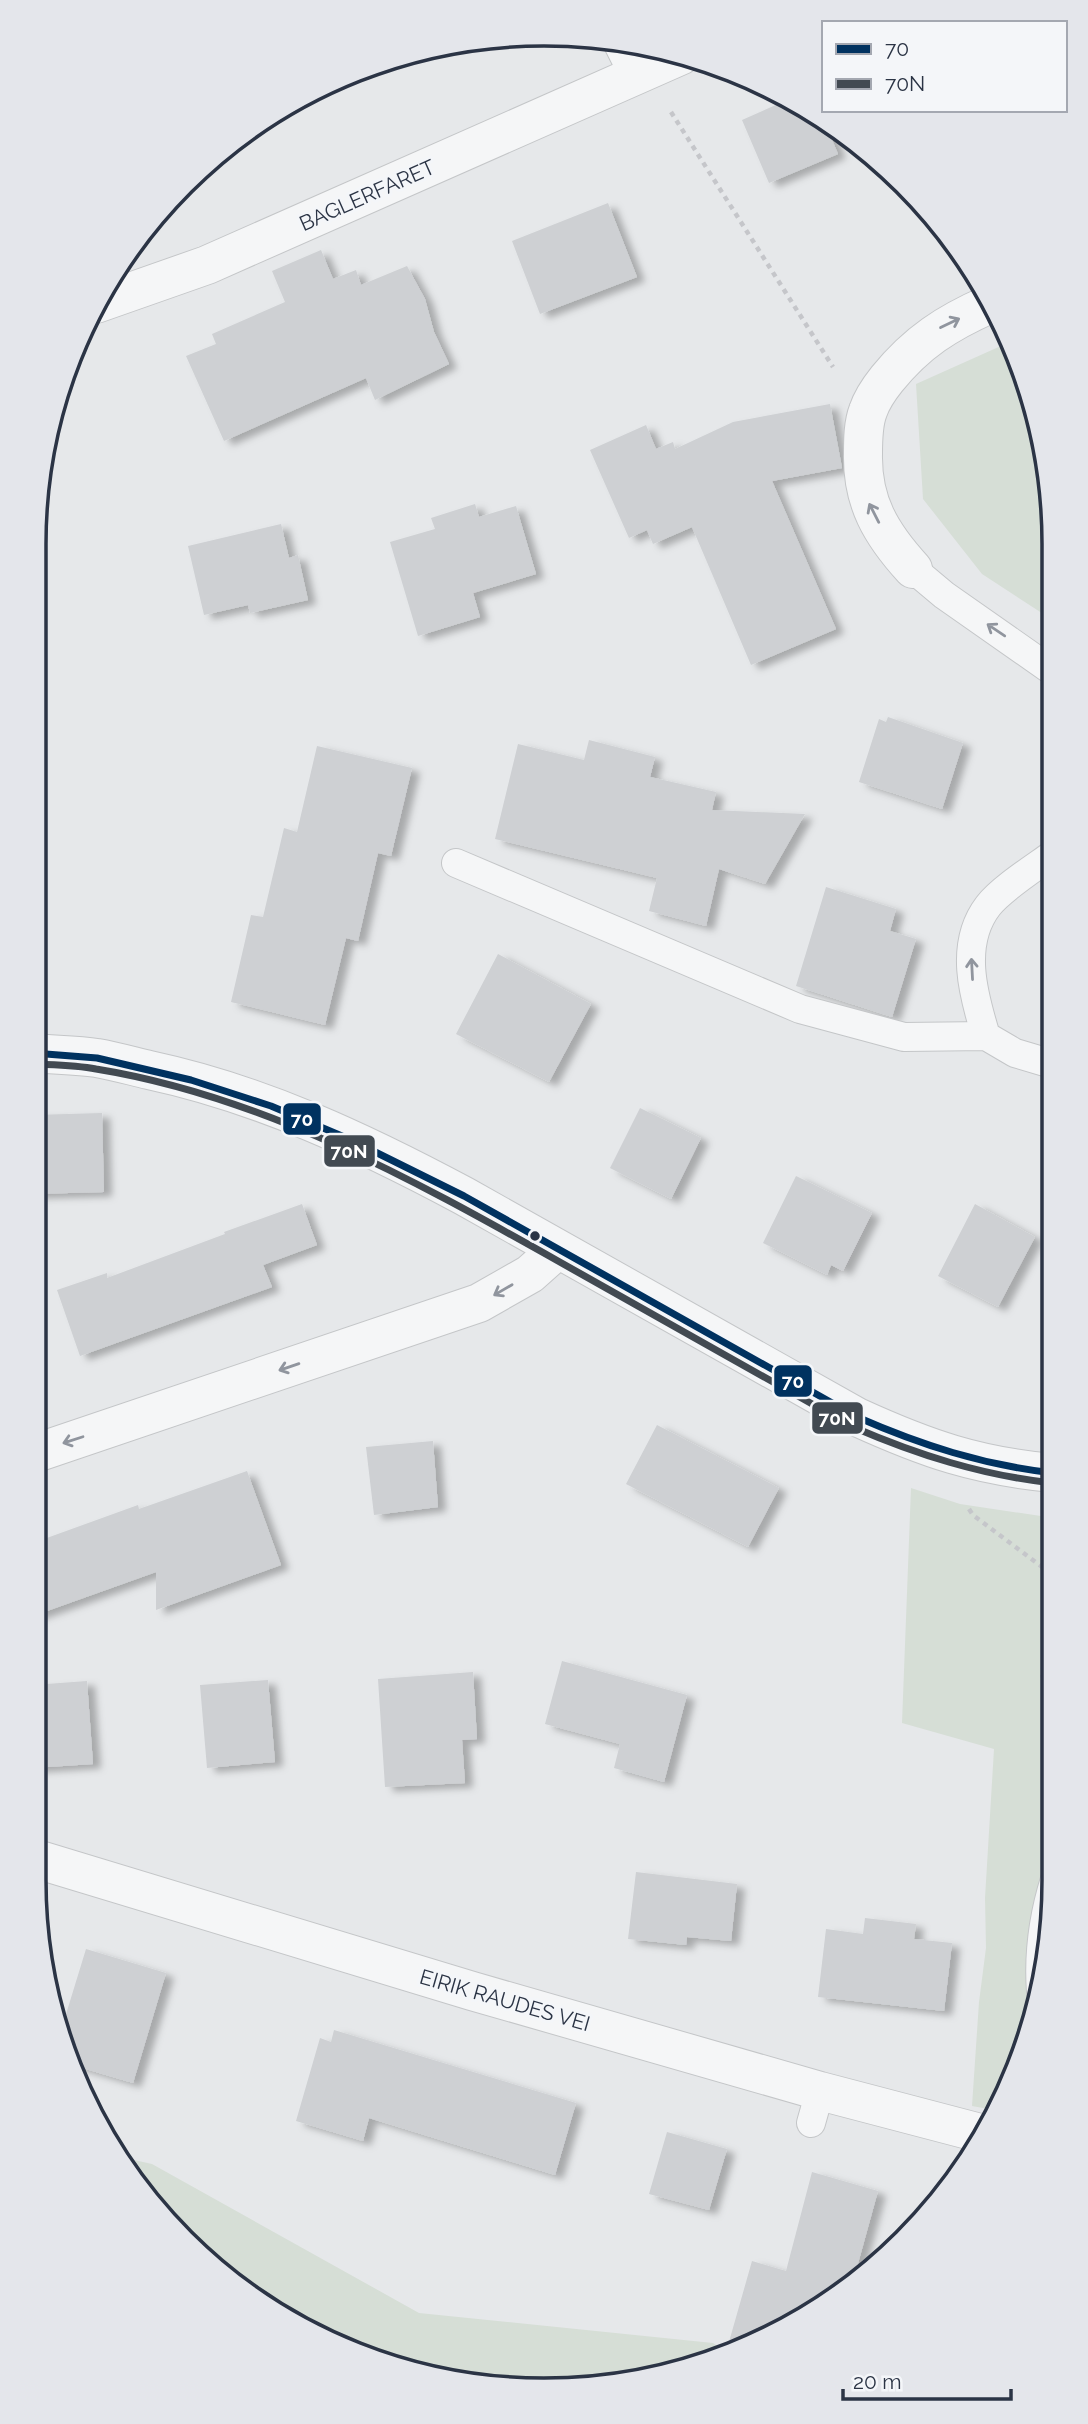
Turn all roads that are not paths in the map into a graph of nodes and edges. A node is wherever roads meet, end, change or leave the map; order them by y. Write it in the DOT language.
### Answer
graph roads {
  1 [pos="622,52"];
  2 [pos="668,61"];
  3 [pos="634,76"];
  4 [pos="110,299"];
  5 [pos="982,308"];
  6 [pos="913,569"];
  7 [pos="1042,664"];
  8 [pos="456,863"];
  9 [pos="1042,863"];
  10 [pos="986,1036"];
  11 [pos="46,1054"];
  12 [pos="1042,1061"];
  13 [pos="557,1250"];
  14 [pos="46,1450"];
  15 [pos="1042,1472"];
  16 [pos="46,1862"];
  17 [pos="974,2132"];
  1 -- 3 [label="lane"];
  2 -- 3 [label="street, BAGLERFARET"];
  3 -- 4 [label="street, BAGLERFARET"];
  6 -- 5 [label="street, one-way"];
  7 -- 6 [label="lane, one-way"];
  8 -- 10 [label="lane"];
  10 -- 9 [label="lane, one-way"];
  10 -- 12 [label="lane"];
  11 -- 13 [label="street"];
  13 -- 14 [label="street, one-way"];
  13 -- 15 [label="street"];
  16 -- 17 [label="street, EIRIK RAUDES VEI"];
}
